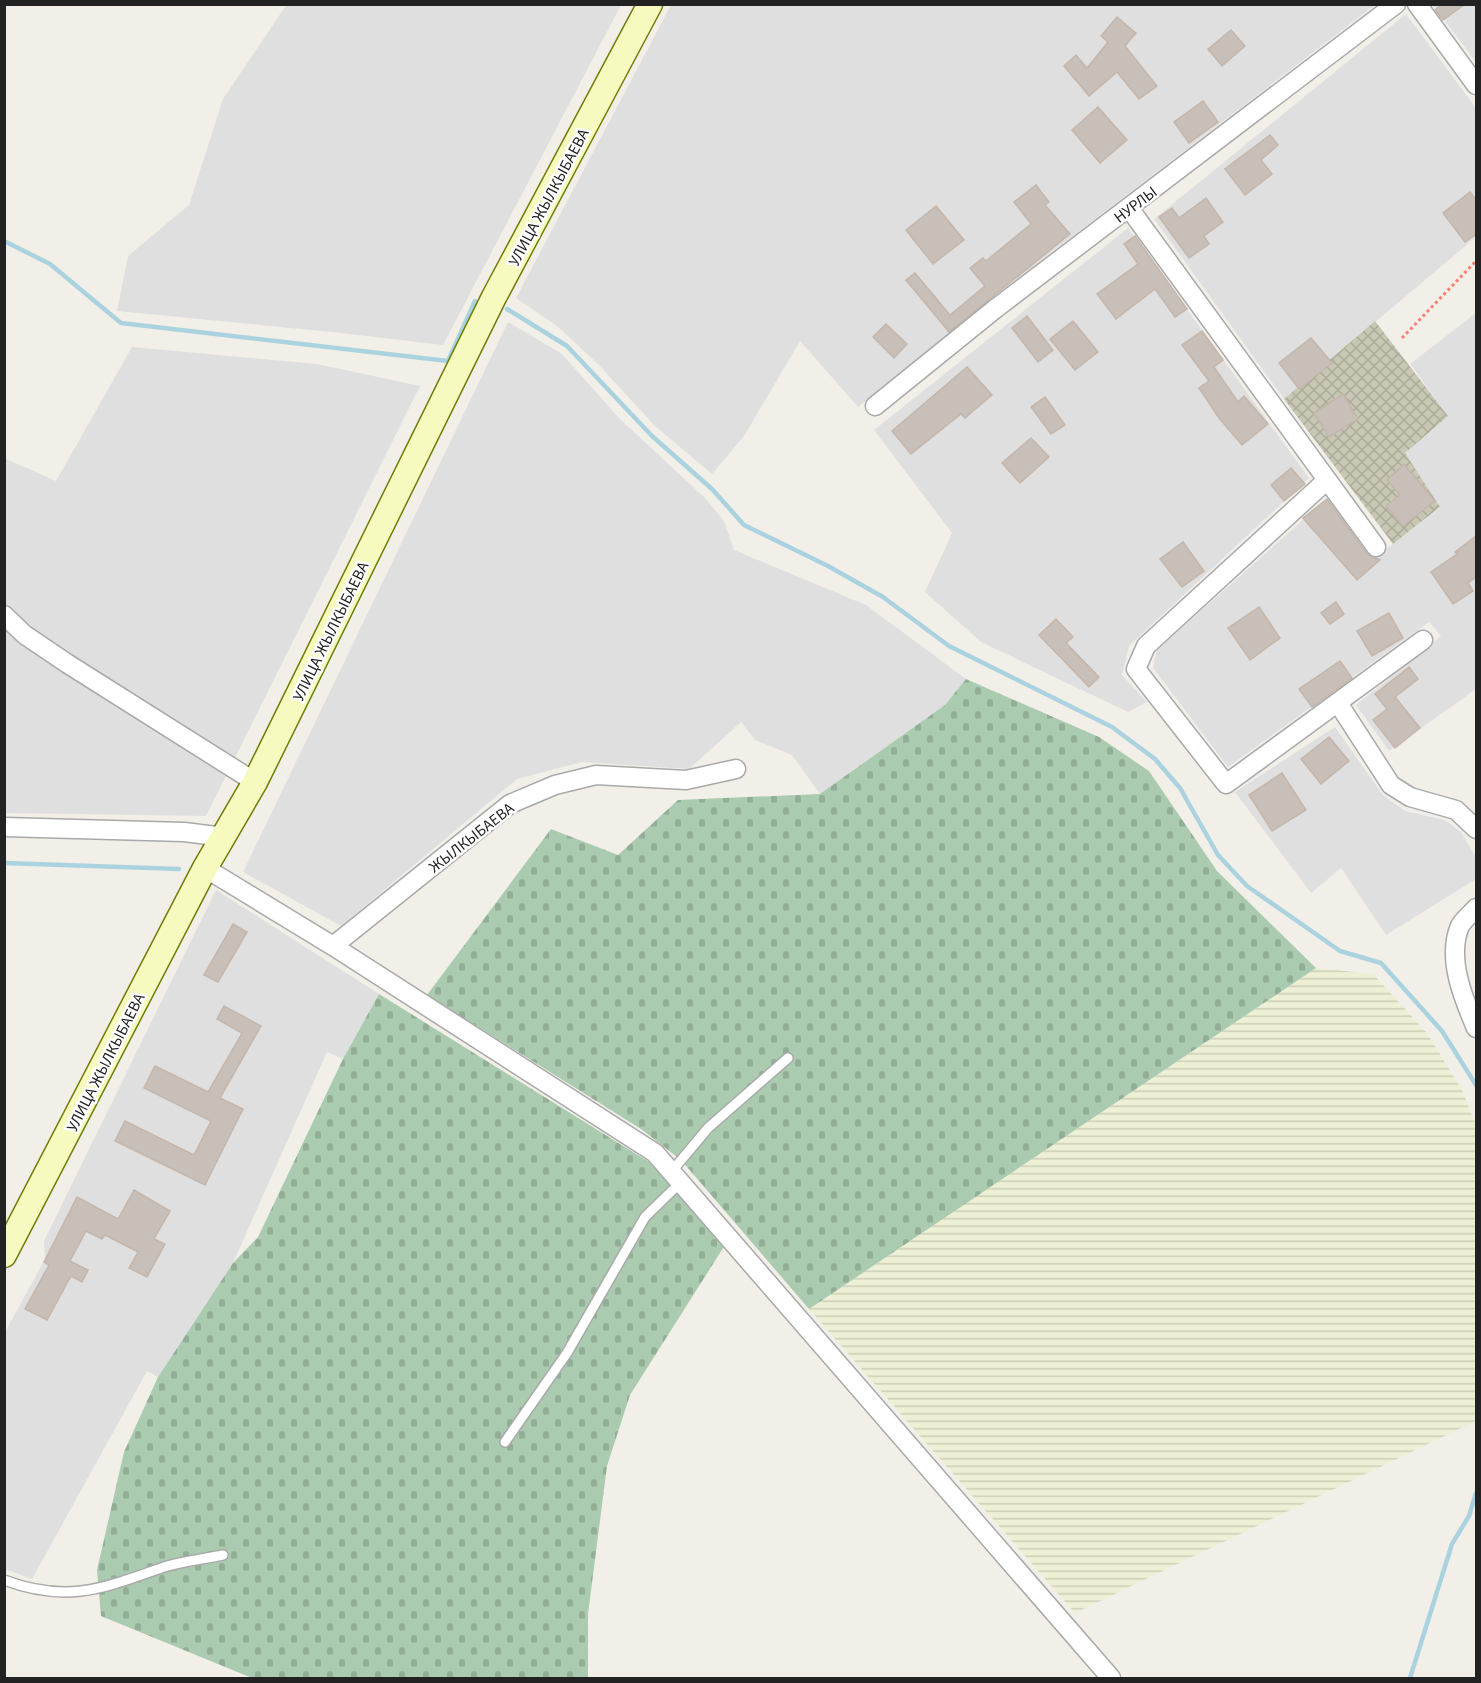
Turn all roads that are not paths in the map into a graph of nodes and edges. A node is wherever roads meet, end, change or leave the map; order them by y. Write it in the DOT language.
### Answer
graph roads {
  1 [pos="650,4"];
  2 [pos="1396,4"];
  3 [pos="1417,4"];
  4 [pos="1476,85"];
  5 [pos="1130,208"];
  6 [pos="875,406"];
  7 [pos="1327,480"];
  8 [pos="1376,547"];
  9 [pos="4,615"];
  10 [pos="1423,640"];
  11 [pos="1338,704"];
  12 [pos="736,769"];
  13 [pos="255,782"];
  14 [pos="4,827"];
  15 [pos="1476,829"];
  16 [pos="224,837"];
  17 [pos="205,868"];
  18 [pos="1476,908"];
  19 [pos="333,946"];
  20 [pos="1476,1028"];
  21 [pos="788,1058"];
  22 [pos="677,1176"];
  23 [pos="4,1255"];
  24 [pos="506,1442"];
  25 [pos="223,1555"];
  26 [pos="4,1581"];
  27 [pos="1111,1678"];
  1 -- 13 [label="main road, УЛИЦА ЖЫЛКЫБАЕВА"];
  2 -- 5 [label="street, НУРЛЫ"];
  3 -- 4 [label="street"];
  5 -- 6 [label="street, НУРЛЫ"];
  5 -- 7 [label="street"];
  7 -- 8 [label="street"];
  7 -- 11 [label="street"];
  9 -- 13 [label="street"];
  10 -- 11 [label="street"];
  11 -- 15 [label="street"];
  12 -- 19 [label="street, ЖЫЛКЫБАЕВА"];
  13 -- 16 [label="main road, УЛИЦА ЖЫЛКЫБАЕВА"];
  14 -- 16 [label="street"];
  16 -- 17 [label="main road, УЛИЦА ЖЫЛКЫБАЕВА"];
  17 -- 19 [label="street"];
  17 -- 23 [label="main road, УЛИЦА ЖЫЛКЫБАЕВА"];
  18 -- 20 [label="street"];
  19 -- 22 [label="street"];
  21 -- 22 [label="lane"];
  22 -- 24 [label="lane"];
  22 -- 27 [label="street"];
  25 -- 26 [label="lane"];
}
